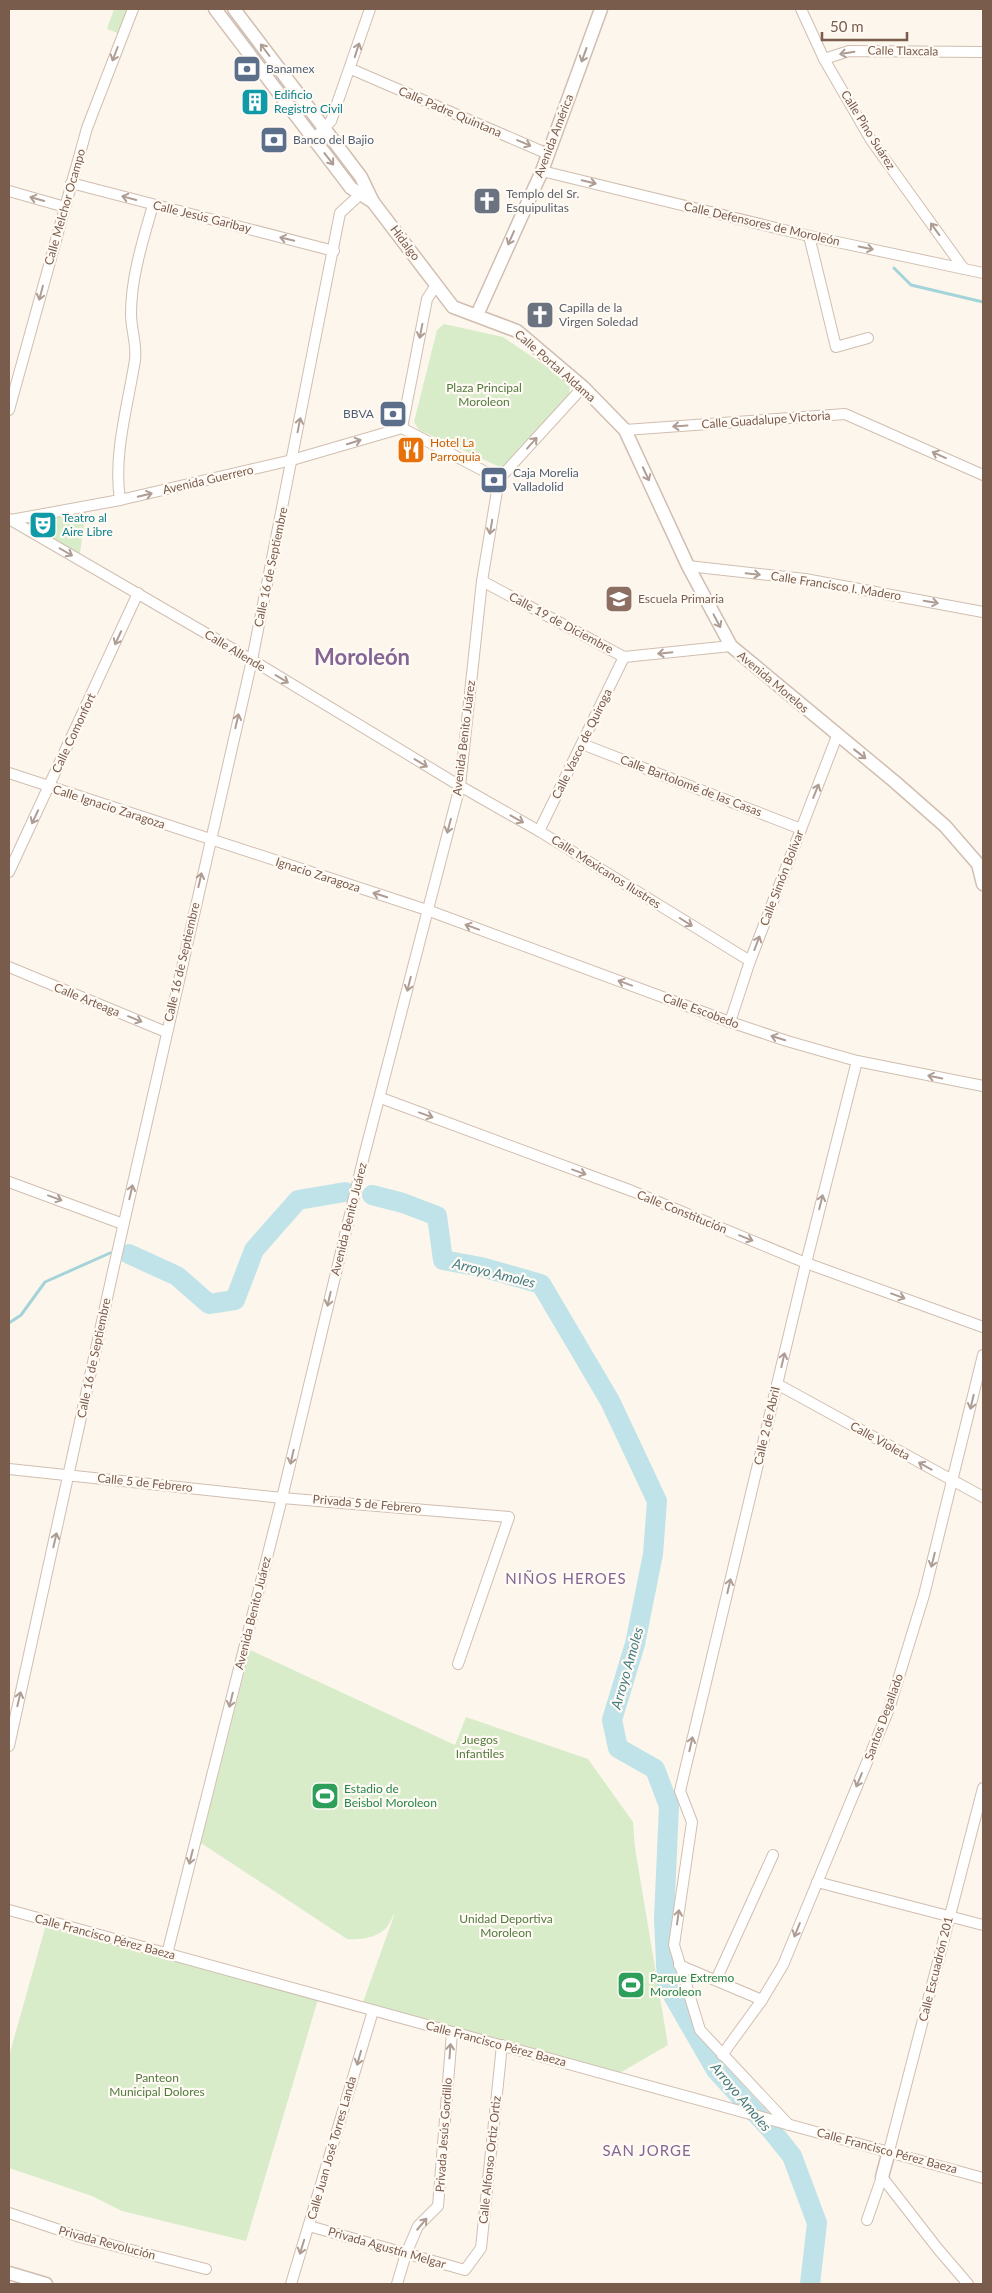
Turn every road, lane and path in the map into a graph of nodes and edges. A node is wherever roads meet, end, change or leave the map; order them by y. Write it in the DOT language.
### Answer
graph roads {
  1 [pos="133,9"];
  2 [pos="215,9"];
  3 [pos="234,9"];
  4 [pos="370,9"];
  5 [pos="601,9"];
  6 [pos="801,9"];
  7 [pos="983,52"];
  8 [pos="824,59"];
  9 [pos="351,69"];
  10 [pos="325,129"];
  11 [pos="314,140"];
  12 [pos="548,154"];
  13 [pos="542,171"];
  14 [pos="71,183"];
  15 [pos="9,191"];
  16 [pos="363,191"];
  17 [pos="152,205"];
  18 [pos="65,207"];
  19 [pos="809,236"];
  20 [pos="334,251"];
  21 [pos="964,269"];
  22 [pos="983,273"];
  23 [pos="436,285"];
  24 [pos="477,315"];
  25 [pos="868,338"];
  26 [pos="583,387"];
  27 [pos="10,399"];
  28 [pos="9,410"];
  29 [pos="402,428"];
  30 [pos="626,430"];
  31 [pos="292,460"];
  32 [pos="983,475"];
  33 [pos="500,479"];
  34 [pos="120,500"];
  35 [pos="10,519"];
  36 [pos="688,566"];
  37 [pos="482,580"];
  38 [pos="138,593"];
  39 [pos="983,612"];
  40 [pos="731,646"];
  41 [pos="624,657"];
  42 [pos="252,660"];
  43 [pos="837,736"];
  44 [pos="582,744"];
  45 [pos="9,773"];
  46 [pos="460,786"];
  47 [pos="49,787"];
  48 [pos="801,829"];
  49 [pos="539,831"];
  50 [pos="209,840"];
  51 [pos="981,866"];
  52 [pos="9,872"];
  53 [pos="983,884"];
  54 [pos="427,910"];
  55 [pos="750,961"];
  56 [pos="9,967"];
  57 [pos="730,1022"];
  58 [pos="166,1032"];
  59 [pos="857,1061"];
  60 [pos="983,1086"];
  61 [pos="381,1098"];
  62 [pos="9,1182"];
  63 [pos="124,1224"];
  64 [pos="806,1262"];
  65 [pos="983,1328"];
  66 [pos="983,1355"];
  67 [pos="777,1384"];
  68 [pos="9,1468"];
  69 [pos="70,1475"];
  70 [pos="953,1481"];
  71 [pos="983,1497"];
  72 [pos="282,1498"];
  73 [pos="458,1664"];
  74 [pos="9,1746"];
  75 [pos="983,1788"];
  76 [pos="773,1855"];
  77 [pos="816,1882"];
  78 [pos="9,1910"];
  79 [pos="950,1916"];
  80 [pos="983,1925"];
  81 [pos="167,1954"];
  82 [pos="679,1965"];
  83 [pos="716,1980"];
  84 [pos="762,2000"];
  85 [pos="373,2011"];
  86 [pos="452,2033"];
  87 [pos="502,2045"];
  88 [pos="722,2055"];
  89 [pos="788,2124"];
  90 [pos="889,2151"];
  91 [pos="882,2177"];
  92 [pos="983,2178"];
  93 [pos="9,2213"];
  94 [pos="868,2220"];
  95 [pos="309,2226"];
  96 [pos="406,2254"];
  97 [pos="206,2268"];
  98 [pos="464,2270"];
  99 [pos="9,2273"];
  100 [pos="46,2284"];
  101 [pos="291,2284"];
  102 [pos="397,2284"];
  103 [pos="968,2284"];
  1 -- 14 [label="street, Calle Melchor Ocampo, one-way"];
  2 -- 11 [label="street"];
  10 -- 3 [label="street, one-way"];
  9 -- 4 [label="street, one-way"];
  5 -- 12 [label="street, Avenida América, one-way"];
  6 -- 8 [label="street, Calle Pino Suárez"];
  7 -- 8 [label="street, Calle Tlaxcala, one-way"];
  21 -- 8 [label="street, Calle Pino Suárez, one-way"];
  9 -- 10 [label="street"];
  9 -- 12 [label="street, Calle Padre Quintana, one-way"];
  10 -- 11 [label="street"];
  10 -- 16 [label="street"];
  11 -- 16 [label="street, one-way"];
  12 -- 13 [label="street, Avenida América"];
  13 -- 19 [label="street, Calle Defensores de Moroleón, one-way"];
  13 -- 24 [label="street, Avenida América, one-way"];
  17 -- 14 [label="street, Calle Jesús Garibay, one-way"];
  14 -- 18 [label="street, Calle Melchor Ocampo"];
  18 -- 15 [label="street, one-way"];
  16 -- 20 [label="street, Calle 16 de Septiembre"];
  16 -- 23 [label="street, Hidalgo"];
  20 -- 17 [label="street, Calle Jesús Garibay, one-way"];
  17 -- 34 [label="street"];
  18 -- 27 [label="street, Calle Melchor Ocampo, one-way"];
  19 -- 21 [label="street, Calle Defensores de Moroleón, one-way"];
  19 -- 25 [label="street"];
  31 -- 20 [label="street, Calle 16 de Septiembre, one-way"];
  21 -- 22 [label="street, Calle Defensores de Moroleón"];
  23 -- 24 [label="street, Hidalgo"];
  23 -- 29 [label="street, one-way"];
  24 -- 26 [label="street, Calle Portal Aldama"];
  26 -- 30 [label="street, Calle Portal Aldama"];
  33 -- 26 [label="street, one-way"];
  27 -- 28 [label="street, Calle Melchor Ocampo"];
  31 -- 29 [label="street, Avenida Guerrero, one-way"];
  29 -- 33 [label="street"];
  32 -- 30 [label="street, Calle Guadalupe Victoria, one-way"];
  30 -- 36 [label="street, Avenida Morelos, one-way"];
  34 -- 31 [label="street, Avenida Guerrero, one-way"];
  31 -- 42 [label="street, Calle 16 de Septiembre"];
  33 -- 37 [label="street, Avenida Benito Juárez, one-way"];
  34 -- 35 [label="street, Avenida Guerrero"];
  35 -- 38 [label="street, Calle Allende, one-way"];
  36 -- 39 [label="street, Calle Francisco I. Madero, one-way"];
  36 -- 40 [label="street, Avenida Morelos, one-way"];
  37 -- 41 [label="street, Calle 19 de Diciembre"];
  37 -- 46 [label="street, Avenida Benito Juárez"];
  38 -- 42 [label="street, Calle Allende"];
  38 -- 47 [label="street, Calle Comonfort, one-way"];
  40 -- 41 [label="street, Calle 19 de Diciembre, one-way"];
  40 -- 43 [label="street, Avenida Morelos"];
  41 -- 44 [label="street, Calle Vasco de Quiroga"];
  42 -- 46 [label="street, Calle Allende, one-way"];
  50 -- 42 [label="street, Calle 16 de Septiembre, one-way"];
  48 -- 43 [label="street, Calle Simón Bolívar, one-way"];
  43 -- 51 [label="street, Avenida Morelos, one-way"];
  44 -- 48 [label="street, Calle Bartolomé de las Casas"];
  44 -- 49 [label="street, Calle Vasco de Quiroga"];
  45 -- 47 [label="street, Calle Ignacio Zaragoza"];
  46 -- 49 [label="street, Calle Mexicanos Ilustres, one-way"];
  46 -- 54 [label="street, Avenida Benito Juárez, one-way"];
  47 -- 50 [label="street, Calle Ignacio Zaragoza"];
  47 -- 52 [label="street, Calle Comonfort, one-way"];
  55 -- 48 [label="street, Calle Simón Bolívar, one-way"];
  49 -- 55 [label="street, Calle Mexicanos Ilustres, one-way"];
  54 -- 50 [label="street, Ignacio Zaragoza, one-way"];
  58 -- 50 [label="street, Calle 16 de Septiembre, one-way"];
  51 -- 53 [label="street, Avenida Morelos"];
  57 -- 54 [label="street, Calle Escobedo, one-way"];
  54 -- 61 [label="street, Avenida Benito Juárez, one-way"];
  55 -- 57 [label="street, Calle Simón Bolívar"];
  56 -- 58 [label="street, Calle Arteaga, one-way"];
  59 -- 57 [label="street, Calle Escobedo, one-way"];
  63 -- 58 [label="street, Calle 16 de Septiembre, one-way"];
  60 -- 59 [label="street, Calle Escobedo, one-way"];
  64 -- 59 [label="street, Calle 2 de Abril, one-way"];
  61 -- 64 [label="street, Calle Constitución, one-way"];
  61 -- 72 [label="street, Avenida Benito Juárez, one-way"];
  62 -- 63 [label="street, one-way"];
  63 -- 69 [label="street, Calle 16 de Septiembre"];
  64 -- 65 [label="street, Calle Constitución, one-way"];
  67 -- 64 [label="street, Calle 2 de Abril, one-way"];
  66 -- 70 [label="street, Santos Degallado, one-way"];
  70 -- 67 [label="street, Calle Violeta, one-way"];
  82 -- 67 [label="street, Calle 2 de Abril, one-way"];
  68 -- 69 [label="street, Calle 5 de Febrero"];
  69 -- 72 [label="street, Calle 5 de Febrero"];
  74 -- 69 [label="street, Calle 16 de Septiembre, one-way"];
  70 -- 71 [label="street, Calle Violeta"];
  70 -- 77 [label="street, Santos Degallado, one-way"];
  72 -- 73 [label="street, Privada 5 de Febrero"];
  72 -- 81 [label="street, Avenida Benito Juárez, one-way"];
  75 -- 79 [label="street, Calle Escuadrón 201"];
  76 -- 83 [label="street"];
  77 -- 79 [label="street"];
  77 -- 84 [label="street, Santos Degallado, one-way"];
  78 -- 81 [label="street, Calle Francisco Pérez Baeza"];
  79 -- 80 [label="street"];
  79 -- 90 [label="street, Calle Escuadrón 201"];
  81 -- 85 [label="street, Calle Francisco Pérez Baeza"];
  82 -- 83 [label="street"];
  82 -- 88 [label="street"];
  83 -- 84 [label="street"];
  84 -- 88 [label="street, Santos Degallado"];
  85 -- 86 [label="street, Calle Francisco Pérez Baeza"];
  85 -- 95 [label="street, Calle Juan José Torres Landa, one-way"];
  86 -- 87 [label="street, Calle Francisco Pérez Baeza"];
  96 -- 86 [label="street, Privada Jesús Gordillo, one-way"];
  87 -- 89 [label="street, Calle Francisco Pérez Baeza"];
  87 -- 98 [label="street, Calle Alfonso Ortiz Ortiz"];
  88 -- 89 [label="street"];
  89 -- 90 [label="street, Calle Francisco Pérez Baeza"];
  90 -- 91 [label="street"];
  90 -- 92 [label="street, Calle Francisco Pérez Baeza"];
  91 -- 94 [label="street"];
  91 -- 103 [label="street"];
  93 -- 97 [label="street, Privada Revolución"];
  95 -- 96 [label="street, Privada Agustín Melgar"];
  95 -- 101 [label="street, Calle Juan José Torres Landa, one-way"];
  96 -- 98 [label="street, Privada Agustín Melgar"];
  96 -- 102 [label="street, Privada Jesús Gordillo"];
  99 -- 100 [label="street"];
}
